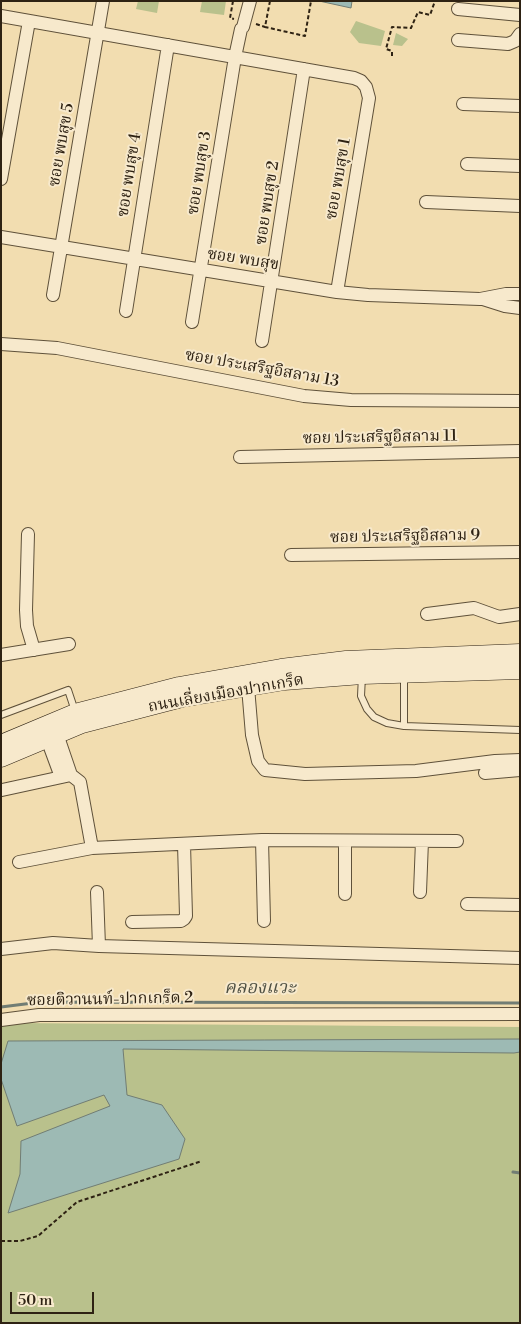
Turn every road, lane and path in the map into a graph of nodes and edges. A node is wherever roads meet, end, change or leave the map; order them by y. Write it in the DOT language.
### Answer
graph roads {
  1 [pos="103,1"];
  2 [pos="250,1"];
  3 [pos="270,1"];
  4 [pos="311,1"];
  5 [pos="435,1"];
  6 [pos="458,9"];
  7 [pos="520,15"];
  8 [pos="1,16"];
  9 [pos="29,21"];
  10 [pos="98,33"];
  11 [pos="520,34"];
  12 [pos="458,40"];
  13 [pos="168,45"];
  14 [pos="392,56"];
  15 [pos="234,57"];
  16 [pos="304,69"];
  17 [pos="463,104"];
  18 [pos="520,106"];
  19 [pos="467,164"];
  20 [pos="520,166"];
  21 [pos="1,178"];
  22 [pos="426,202"];
  23 [pos="520,206"];
  24 [pos="1,238"];
  25 [pos="61,247"];
  26 [pos="133,259"];
  27 [pos="201,270"];
  28 [pos="272,282"];
  29 [pos="337,292"];
  30 [pos="520,294"];
  31 [pos="53,295"];
  32 [pos="480,298"];
  33 [pos="520,308"];
  34 [pos="126,311"];
  35 [pos="192,322"];
  36 [pos="262,341"];
  37 [pos="1,344"];
  38 [pos="520,401"];
  39 [pos="520,452"];
  40 [pos="240,457"];
  41 [pos="28,534"];
  42 [pos="520,552"];
  43 [pos="291,555"];
  44 [pos="427,614"];
  45 [pos="520,614"];
  46 [pos="70,644"];
  47 [pos="34,650"];
  48 [pos="520,653"];
  49 [pos="1,655"];
  50 [pos="520,670"];
  51 [pos="362,674"];
  52 [pos="404,674"];
  53 [pos="248,687"];
  54 [pos="75,714"];
  55 [pos="1,715"];
  56 [pos="404,726"];
  57 [pos="520,730"];
  58 [pos="52,736"];
  59 [pos="1,744"];
  60 [pos="1,758"];
  61 [pos="520,760"];
  62 [pos="520,770"];
  63 [pos="485,773"];
  64 [pos="66,776"];
  65 [pos="2,790"];
  66 [pos="262,840"];
  67 [pos="345,840"];
  68 [pos="422,841"];
  69 [pos="457,841"];
  70 [pos="184,844"];
  71 [pos="92,848"];
  72 [pos="19,862"];
  73 [pos="97,892"];
  74 [pos="420,892"];
  75 [pos="345,894"];
  76 [pos="467,904"];
  77 [pos="520,905"];
  78 [pos="264,921"];
  79 [pos="132,922"];
  80 [pos="99,946"];
  81 [pos="1,949"];
  82 [pos="520,958"];
  83 [pos="520,1014"];
  84 [pos="1,1020"];
  85 [pos="202,1161"];
  86 [pos="1,1241"];
  1 -- 10 [label="street, ซอย พบสุข 5"];
  2 -- 15 [label="street, ซอย พบสุข 3"];
  3 -- 4 [label="path"];
  5 -- 14 [label="path"];
  6 -- 7 [label="street"];
  8 -- 9 [label="street"];
  9 -- 10 [label="street"];
  9 -- 21 [label="street"];
  10 -- 13 [label="street"];
  10 -- 25 [label="street, ซอย พบสุข 5"];
  11 -- 12 [label="street"];
  13 -- 15 [label="street"];
  13 -- 26 [label="street, ซอย พบสุข 4"];
  15 -- 16 [label="street"];
  15 -- 27 [label="street, ซอย พบสุข 3"];
  16 -- 28 [label="street, ซอย พบสุข 2"];
  16 -- 29 [label="street, ซอย พบสุข 1"];
  17 -- 18 [label="street"];
  19 -- 20 [label="street"];
  22 -- 23 [label="street"];
  24 -- 25 [label="street, ซอย พบสุข"];
  25 -- 26 [label="street, ซอย พบสุข"];
  25 -- 31 [label="street, ซอย พบสุข 5"];
  26 -- 27 [label="street, ซอย พบสุข"];
  26 -- 34 [label="street, ซอย พบสุข 4"];
  27 -- 28 [label="street, ซอย พบสุข"];
  27 -- 35 [label="street, ซอย พบสุข 3"];
  28 -- 29 [label="street, ซอย พบสุข"];
  28 -- 36 [label="street, ซอย พบสุข 2"];
  29 -- 32 [label="street, ซอย พบสุข"];
  30 -- 32 [label="street, ซอย พบสุข"];
  32 -- 33 [label="street, ซอย พบสุข"];
  37 -- 38 [label="street, ซอย ประเสริฐอิสลาม 13"];
  39 -- 40 [label="street, ซอย ประเสริฐอิสลาม 11"];
  41 -- 47 [label="street"];
  42 -- 43 [label="street, ซอย ประเสริฐอิสลาม 9"];
  44 -- 45 [label="street"];
  46 -- 47 [label="street"];
  47 -- 49 [label="street"];
  48 -- 54 [label="main road, ถนนเลี่ยงเมืองปากเกร็ด"];
  50 -- 52 [label="main road, ถนนเลี่ยงเมืองปากเกร็ด"];
  51 -- 52 [label="main road, ถนนเลี่ยงเมืองปากเกร็ด"];
  51 -- 53 [label="main road, ถนนเลี่ยงเมืองปากเกร็ด"];
  51 -- 56 [label="lane"];
  52 -- 56 [label="lane"];
  53 -- 58 [label="main road, ถนนเลี่ยงเมืองปากเกร็ด"];
  53 -- 61 [label="street"];
  54 -- 55 [label="lane"];
  54 -- 59 [label="main road, ถนนเลี่ยงเมืองปากเกร็ด"];
  56 -- 57 [label="lane"];
  58 -- 60 [label="main road, ถนนเลี่ยงเมืองปากเกร็ด"];
  58 -- 64 [label="street"];
  62 -- 63 [label="street"];
  64 -- 65 [label="street"];
  64 -- 71 [label="street"];
  66 -- 67 [label="street"];
  66 -- 70 [label="street"];
  66 -- 78 [label="street"];
  67 -- 68 [label="street"];
  67 -- 75 [label="street"];
  68 -- 69 [label="street"];
  68 -- 74 [label="street"];
  70 -- 71 [label="street"];
  70 -- 79 [label="street"];
  71 -- 72 [label="street"];
  73 -- 80 [label="street"];
  76 -- 77 [label="street"];
  80 -- 81 [label="street"];
  80 -- 82 [label="street"];
  83 -- 84 [label="street, ซอยติวานนท์-ปากเกร็ด 2"];
  85 -- 86 [label="path"];
}
